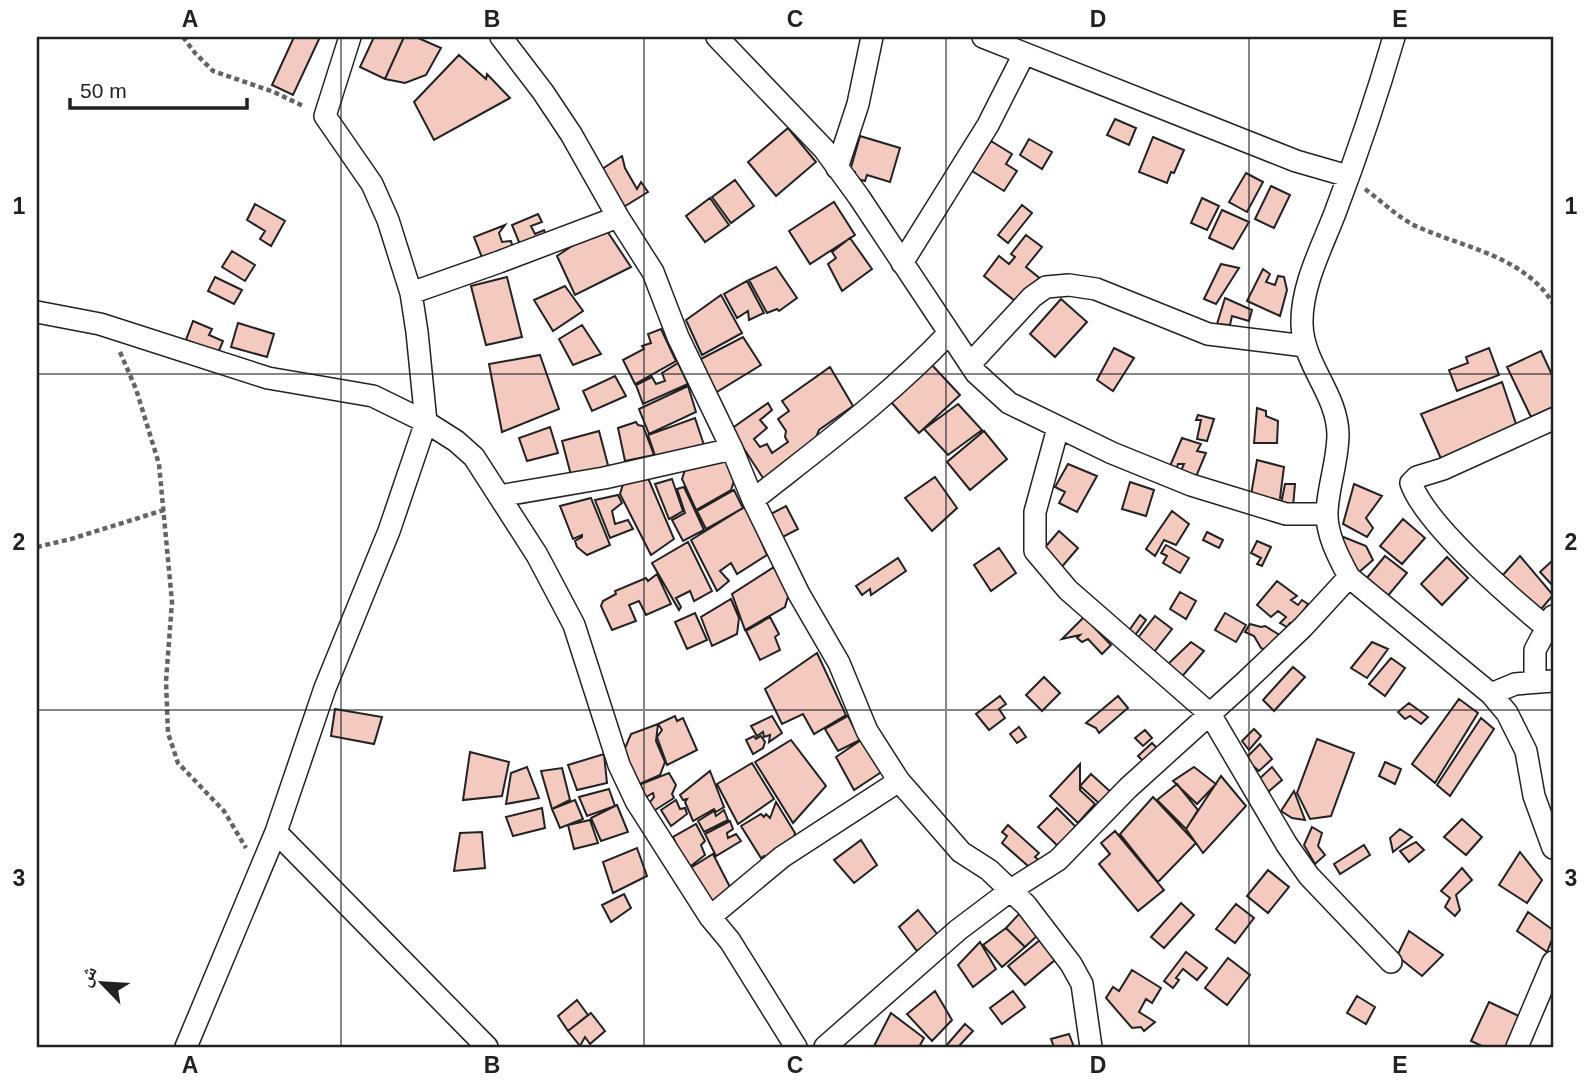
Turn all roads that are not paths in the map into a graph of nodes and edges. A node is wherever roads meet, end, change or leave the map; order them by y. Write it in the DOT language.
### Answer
graph roads {
  1 [pos="350,37"];
  2 [pos="717,37"];
  3 [pos="872,37"];
  4 [pos="983,37"];
  5 [pos="1394,37"];
  6 [pos="497,38"];
  7 [pos="1024,54"];
  8 [pos="837,168"];
  9 [pos="1348,176"];
  10 [pos="618,217"];
  11 [pos="902,263"];
  12 [pos="411,293"];
  13 [pos="37,312"];
  14 [pos="949,333"];
  15 [pos="1305,346"];
  16 [pos="970,365"];
  17 [pos="1553,419"];
  18 [pos="426,422"];
  19 [pos="1058,428"];
  20 [pos="732,449"];
  21 [pos="499,496"];
  22 [pos="753,500"];
  23 [pos="1327,514"];
  24 [pos="1349,577"];
  25 [pos="1550,621"];
  26 [pos="1544,681"];
  27 [pos="1491,694"];
  28 [pos="1210,714"];
  29 [pos="899,781"];
  30 [pos="276,832"];
  31 [pos="1553,848"];
  32 [pos="1011,890"];
  33 [pos="710,917"];
  34 [pos="1391,961"];
  35 [pos="1553,961"];
  36 [pos="186,1047"];
  37 [pos="486,1047"];
  38 [pos="796,1047"];
  39 [pos="825,1047"];
  40 [pos="1091,1047"];
  41 [pos="1517,1047"];
  1 -- 12 [label="street"];
  2 -- 8 [label="street"];
  3 -- 8 [label="street"];
  4 -- 7 [label="street"];
  5 -- 9 [label="street"];
  6 -- 10 [label="street"];
  7 -- 9 [label="street"];
  7 -- 11 [label="street"];
  8 -- 11 [label="street"];
  9 -- 15 [label="street"];
  10 -- 12 [label="street"];
  10 -- 20 [label="street"];
  11 -- 14 [label="street"];
  12 -- 18 [label="street"];
  13 -- 18 [label="street"];
  14 -- 16 [label="street"];
  14 -- 22 [label="street"];
  15 -- 16 [label="street"];
  15 -- 23 [label="street"];
  16 -- 19 [label="street"];
  17 -- 25 [label="street"];
  18 -- 21 [label="street"];
  18 -- 30 [label="street"];
  19 -- 23 [label="street"];
  19 -- 28 [label="street"];
  20 -- 21 [label="street"];
  20 -- 22 [label="street"];
  21 -- 33 [label="street"];
  22 -- 29 [label="street"];
  23 -- 24 [label="street"];
  24 -- 27 [label="street"];
  24 -- 28 [label="street"];
  25 -- 26 [label="street"];
  26 -- 27 [label="street"];
  27 -- 31 [label="street"];
  28 -- 32 [label="street"];
  28 -- 34 [label="street"];
  29 -- 32 [label="street"];
  29 -- 33 [label="street"];
  30 -- 36 [label="street"];
  30 -- 37 [label="street"];
  32 -- 39 [label="street"];
  32 -- 40 [label="street"];
  33 -- 38 [label="street"];
  35 -- 41 [label="street"];
}
